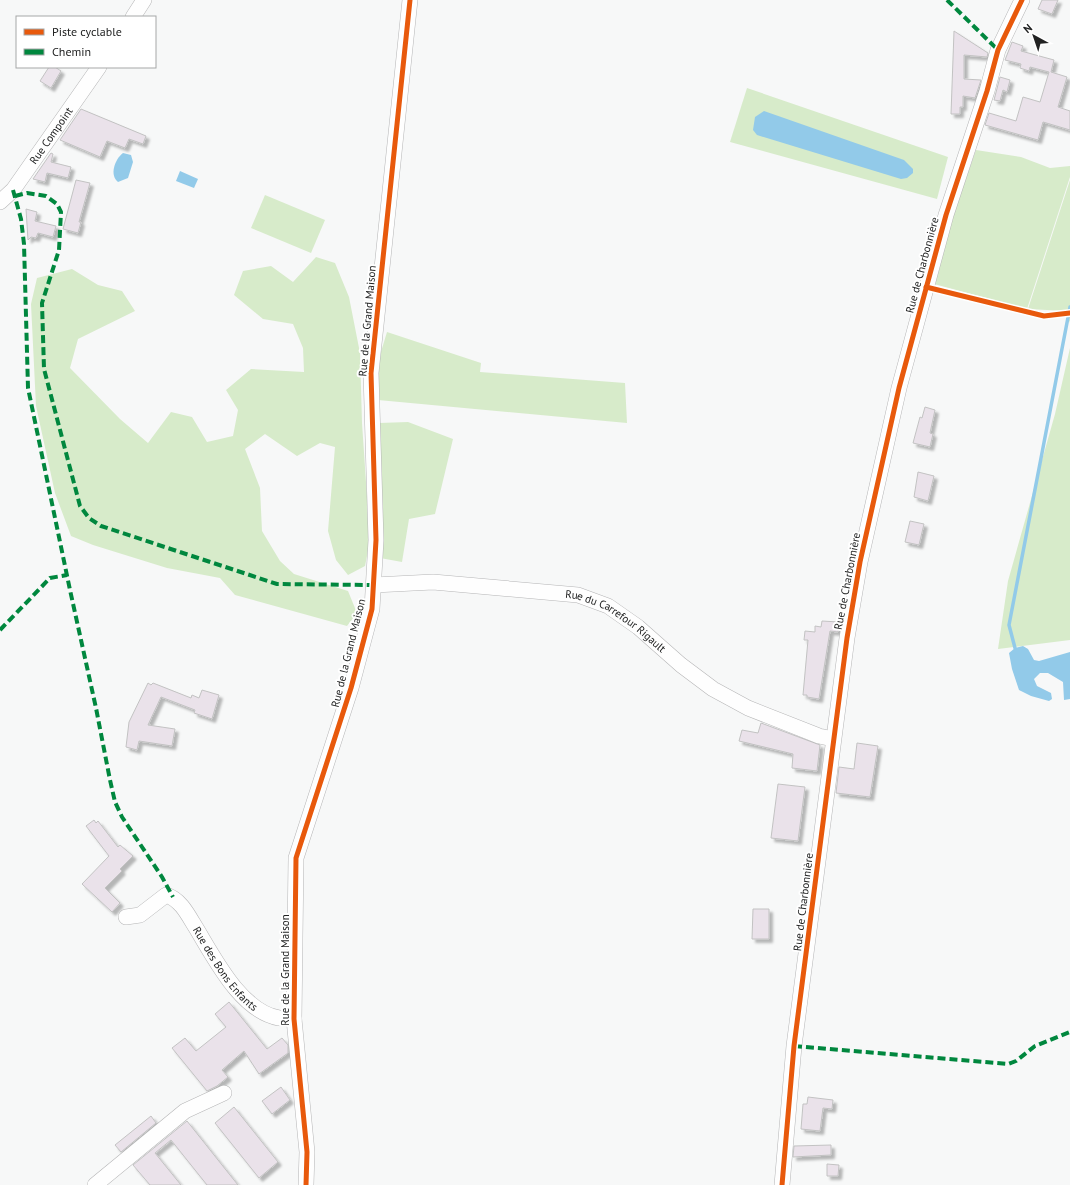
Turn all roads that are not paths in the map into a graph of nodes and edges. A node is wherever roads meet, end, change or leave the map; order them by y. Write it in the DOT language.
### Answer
graph roads {
  1 [pos="144,0"];
  2 [pos="410,0"];
  3 [pos="1022,0"];
  4 [pos="134,16"];
  5 [pos="98,68"];
  6 [pos="0,202"];
  7 [pos="374,584"];
  8 [pos="833,739"];
  9 [pos="126,917"];
  10 [pos="294,1019"];
  11 [pos="224,1093"];
  12 [pos="95,1185"];
  13 [pos="306,1185"];
  14 [pos="782,1185"];
  1 -- 4 [label="street"];
  2 -- 7 [label="street, Rue de la Grand Maison"];
  3 -- 8 [label="street, Rue de Charbonnière"];
  5 -- 6 [label="street, Rue Compoint"];
  7 -- 8 [label="street, Rue du Carrefour Rigault"];
  7 -- 10 [label="street, Rue de la Grand Maison"];
  8 -- 14 [label="street, Rue de Charbonnière"];
  9 -- 10 [label="street, Rue des Bons Enfants"];
  10 -- 13 [label="street, Rue de la Grand Maison"];
  11 -- 12 [label="street"];
}
